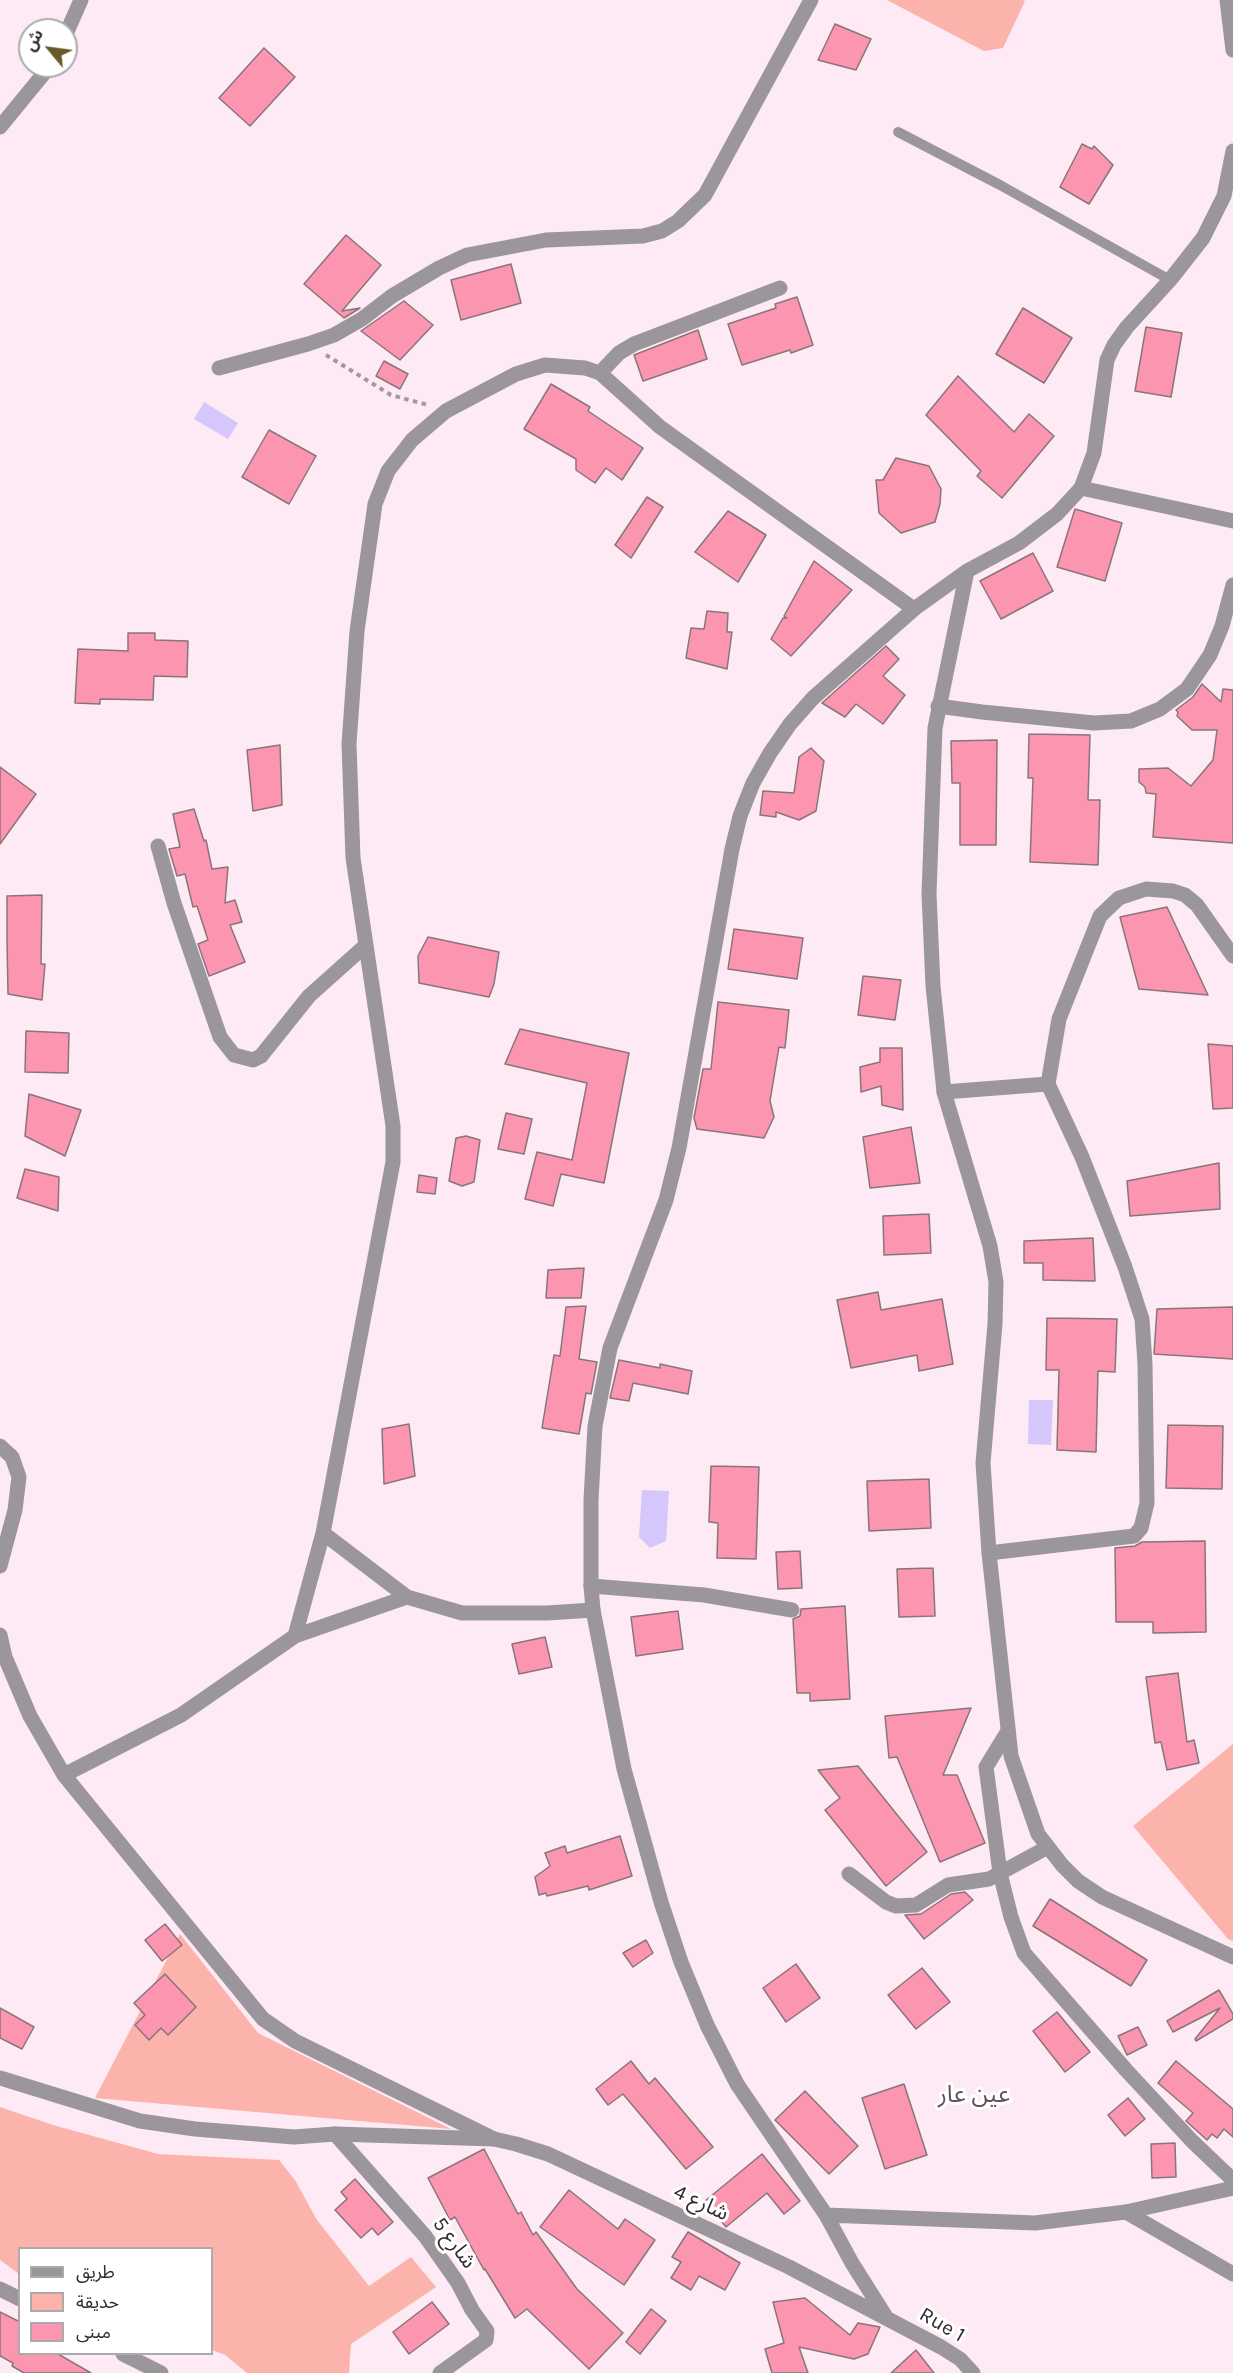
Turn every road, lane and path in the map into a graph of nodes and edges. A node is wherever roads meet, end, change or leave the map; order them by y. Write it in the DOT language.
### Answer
graph roads {
  1 [pos="81,0"];
  2 [pos="811,0"];
  3 [pos="1227,0"];
  4 [pos="73,18"];
  5 [pos="1233,50"];
  6 [pos="40,78"];
  7 [pos="0,127"];
  8 [pos="898,132"];
  9 [pos="1233,151"];
  10 [pos="1170,280"];
  11 [pos="780,288"];
  12 [pos="308,344"];
  13 [pos="219,368"];
  14 [pos="600,373"];
  15 [pos="446,411"];
  16 [pos="1081,488"];
  17 [pos="1233,521"];
  18 [pos="967,571"];
  19 [pos="1233,585"];
  20 [pos="914,609"];
  21 [pos="938,706"];
  22 [pos="158,846"];
  23 [pos="366,945"];
  24 [pos="1233,956"];
  25 [pos="1048,1084"];
  26 [pos="944,1092"];
  27 [pos="0,1446"];
  28 [pos="323,1533"];
  29 [pos="989,1552"];
  30 [pos="0,1566"];
  31 [pos="591,1586"];
  32 [pos="407,1597"];
  33 [pos="593,1610"];
  34 [pos="792,1610"];
  35 [pos="0,1635"];
  36 [pos="295,1636"];
  37 [pos="1008,1731"];
  38 [pos="64,1775"];
  39 [pos="1048,1847"];
  40 [pos="1000,1873"];
  41 [pos="849,1874"];
  42 [pos="1233,1957"];
  43 [pos="0,2078"];
  44 [pos="335,2134"];
  45 [pos="494,2139"];
  46 [pos="1233,2180"];
  47 [pos="1233,2188"];
  48 [pos="1126,2212"];
  49 [pos="826,2215"];
  50 [pos="1233,2274"];
  51 [pos="0,2289"];
  52 [pos="18,2298"];
  53 [pos="886,2317"];
  54 [pos="125,2355"];
  55 [pos="161,2373"];
  56 [pos="440,2373"];
  57 [pos="973,2373"];
  1 -- 4 [label="street"];
  2 -- 12 [label="street"];
  3 -- 5 [label="street"];
  6 -- 7 [label="street"];
  8 -- 10 [label="lane"];
  9 -- 10 [label="street"];
  10 -- 16 [label="street"];
  11 -- 14 [label="street"];
  12 -- 13 [label="street"];
  12 -- 15 [label="path"];
  14 -- 15 [label="street"];
  14 -- 20 [label="street"];
  15 -- 23 [label="street"];
  16 -- 17 [label="street"];
  16 -- 18 [label="street"];
  18 -- 20 [label="street"];
  18 -- 21 [label="street"];
  19 -- 21 [label="street"];
  20 -- 31 [label="street"];
  21 -- 26 [label="street"];
  22 -- 23 [label="street"];
  23 -- 28 [label="street"];
  24 -- 25 [label="street"];
  25 -- 26 [label="street"];
  25 -- 29 [label="street"];
  26 -- 29 [label="street"];
  27 -- 30 [label="street"];
  28 -- 32 [label="street"];
  28 -- 36 [label="street"];
  29 -- 37 [label="street"];
  31 -- 33 [label="street"];
  31 -- 34 [label="street"];
  32 -- 33 [label="street"];
  32 -- 36 [label="street"];
  33 -- 49 [label="street"];
  35 -- 38 [label="street"];
  36 -- 38 [label="street"];
  37 -- 39 [label="street"];
  37 -- 40 [label="street"];
  38 -- 45 [label="street"];
  39 -- 40 [label="street"];
  39 -- 42 [label="street"];
  40 -- 41 [label="street"];
  40 -- 46 [label="street"];
  43 -- 44 [label="street"];
  44 -- 45 [label="street"];
  44 -- 56 [label="street, شارع 5"];
  45 -- 53 [label="street, شارع 4"];
  47 -- 48 [label="street"];
  48 -- 49 [label="street"];
  48 -- 50 [label="street"];
  49 -- 53 [label="street"];
  51 -- 52 [label="street"];
  53 -- 57 [label="street, Rue 1"];
  54 -- 55 [label="street"];
}
